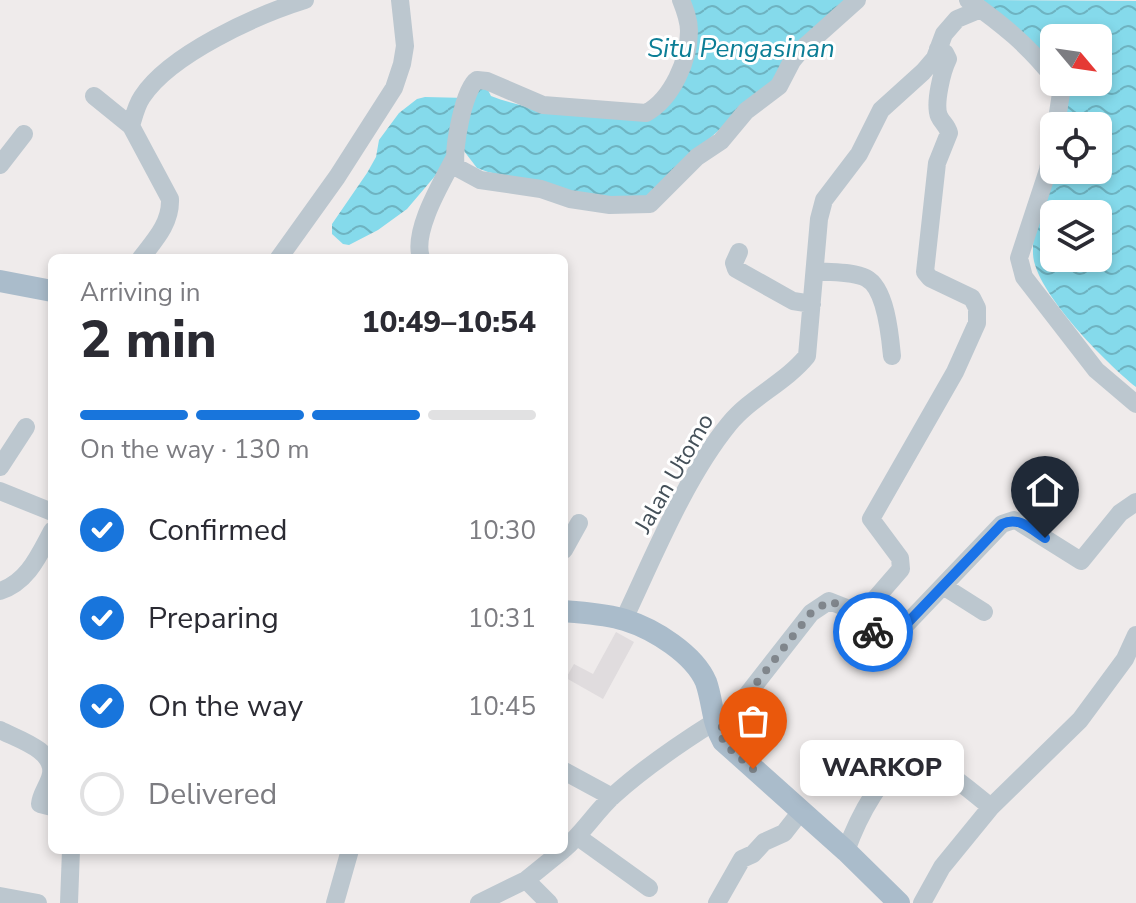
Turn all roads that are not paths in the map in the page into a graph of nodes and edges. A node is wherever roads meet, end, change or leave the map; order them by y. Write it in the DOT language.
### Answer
graph roads {
  1 [pos="305,0"];
  2 [pos="402,0"];
  3 [pos="681,0"];
  4 [pos="857,0"];
  5 [pos="975,5"];
  6 [pos="938,49"];
  7 [pos="1040,60"];
  8 [pos="397,90"];
  9 [pos="94,96"];
  10 [pos="131,126"];
  11 [pos="24,134"];
  12 [pos="455,154"];
  13 [pos="0,165"];
  14 [pos="1043,184"];
  15 [pos="739,252"];
  16 [pos="144,254"];
  17 [pos="282,254"];
  18 [pos="293,254"];
  19 [pos="419,254"];
  20 [pos="815,271"];
  21 [pos="0,281"];
  22 [pos="48,290"];
  23 [pos="812,304"];
  24 [pos="892,356"];
  25 [pos="1136,404"];
  26 [pos="26,427"];
  27 [pos="0,467"];
  28 [pos="0,491"];
  29 [pos="1136,502"];
  30 [pos="48,510"];
  31 [pos="579,523"];
  32 [pos="48,537"];
  33 [pos="568,543"];
  34 [pos="943,586"];
  35 [pos="0,591"];
  36 [pos="568,612"];
  37 [pos="984,612"];
  38 [pos="862,614"];
  39 [pos="624,619"];
  40 [pos="1136,635"];
  41 [pos="716,727"];
  42 [pos="0,730"];
  43 [pos="48,758"];
  44 [pos="568,773"];
  45 [pos="48,781"];
  46 [pos="612,797"];
  47 [pos="48,806"];
  48 [pos="991,807"];
  49 [pos="802,810"];
  50 [pos="568,845"];
  51 [pos="846,851"];
  52 [pos="71,854"];
  53 [pos="349,854"];
  54 [pos="557,854"];
  55 [pos="526,880"];
  56 [pos="649,888"];
  57 [pos="0,896"];
  58 [pos="38,903"];
  59 [pos="69,903"];
  60 [pos="335,903"];
  61 [pos="479,903"];
  62 [pos="549,903"];
  63 [pos="717,903"];
  64 [pos="899,903"];
  65 [pos="922,903"];
  1 -- 10 [label="street"];
  2 -- 8 [label="street"];
  3 -- 12 [label="street"];
  4 -- 12 [label="street"];
  5 -- 6 [label="street"];
  5 -- 7 [label="street"];
  6 -- 20 [label="street, Jalan Utomo"];
  6 -- 38 [label="street"];
  8 -- 17 [label="street"];
  8 -- 18 [label="street"];
  9 -- 10 [label="street"];
  10 -- 16 [label="street"];
  11 -- 13 [label="street"];
  12 -- 19 [label="street"];
  14 -- 25 [label="street"];
  15 -- 23 [label="street"];
  20 -- 23 [label="street, Jalan Utomo"];
  20 -- 24 [label="street"];
  21 -- 22 [label="main road"];
  23 -- 39 [label="street, Jalan Utomo"];
  26 -- 27 [label="street"];
  28 -- 30 [label="street"];
  29 -- 34 [label="street"];
  31 -- 33 [label="street"];
  32 -- 35 [label="street"];
  34 -- 37 [label="street"];
  34 -- 38 [label="street"];
  36 -- 39 [label="main road"];
  38 -- 41 [label="street"];
  39 -- 41 [label="main road"];
  40 -- 48 [label="street"];
  41 -- 46 [label="street"];
  41 -- 49 [label="main road"];
  42 -- 43 [label="street"];
  44 -- 46 [label="street"];
  45 -- 47 [label="street"];
  46 -- 50 [label="street"];
  48 -- 51 [label="street"];
  48 -- 65 [label="street"];
  49 -- 51 [label="main road"];
  49 -- 63 [label="street"];
  50 -- 56 [label="street"];
  51 -- 64 [label="main road"];
  52 -- 59 [label="street"];
  53 -- 60 [label="street"];
  54 -- 55 [label="street"];
  55 -- 61 [label="street"];
  55 -- 62 [label="street"];
  57 -- 58 [label="street"];
}
